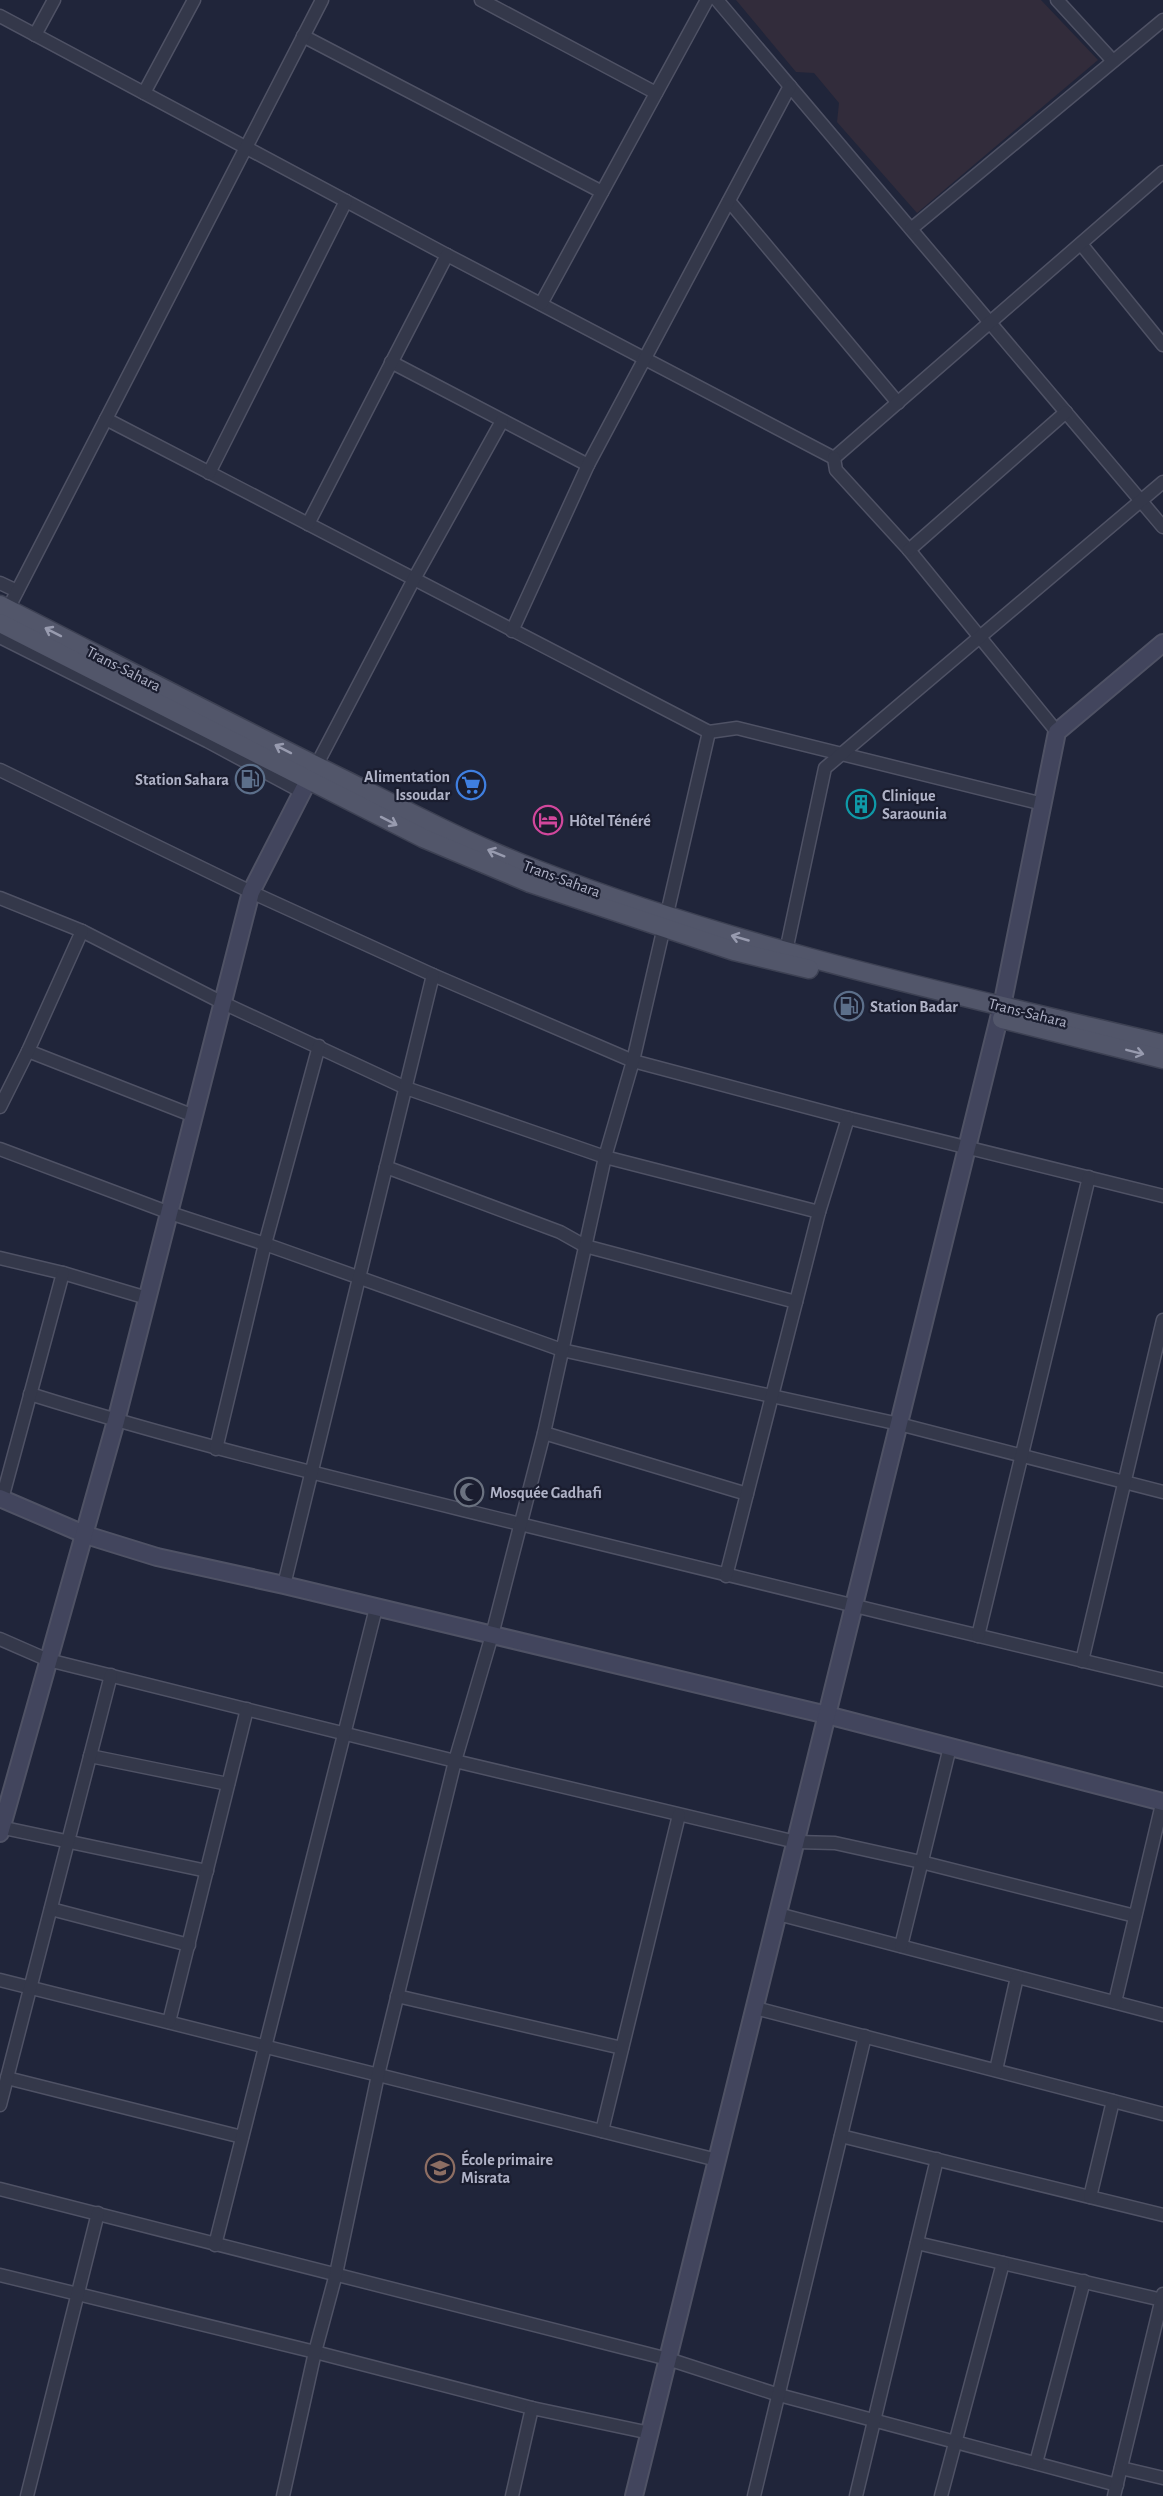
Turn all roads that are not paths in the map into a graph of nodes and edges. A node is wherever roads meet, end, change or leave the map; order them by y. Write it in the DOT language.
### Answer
graph roads {
  1 [pos="54,0"];
  2 [pos="194,0"];
  3 [pos="322,0"];
  4 [pos="481,0"];
  5 [pos="707,0"];
  6 [pos="717,0"];
  7 [pos="1057,0"];
  8 [pos="0,16"];
  9 [pos="1163,20"];
  10 [pos="36,35"];
  11 [pos="303,36"];
  12 [pos="1113,61"];
  13 [pos="790,86"];
  14 [pos="144,93"];
  15 [pos="656,93"];
  16 [pos="246,147"];
  17 [pos="1163,172"];
  18 [pos="602,192"];
  19 [pos="346,201"];
  20 [pos="729,201"];
  21 [pos="911,229"];
  22 [pos="1081,244"];
  23 [pos="447,255"];
  24 [pos="541,304"];
  25 [pos="990,322"];
  26 [pos="1163,345"];
  27 [pos="646,359"];
  28 [pos="391,362"];
  29 [pos="898,403"];
  30 [pos="1066,412"];
  31 [pos="106,419"];
  32 [pos="502,421"];
  33 [pos="834,458"];
  34 [pos="588,465"];
  35 [pos="209,472"];
  36 [pos="1163,482"];
  37 [pos="1140,501"];
  38 [pos="308,524"];
  39 [pos="1163,527"];
  40 [pos="909,550"];
  41 [pos="414,579"];
  42 [pos="0,583"];
  43 [pos="17,591"];
  44 [pos="2,617"];
  45 [pos="512,631"];
  46 [pos="0,637"];
  47 [pos="980,637"];
  48 [pos="1163,643"];
  49 [pos="709,732"];
  50 [pos="1057,732"];
  51 [pos="843,754"];
  52 [pos="0,770"];
  53 [pos="309,779"];
  54 [pos="1042,804"];
  55 [pos="251,892"];
  56 [pos="0,898"];
  57 [pos="666,923"];
  58 [pos="82,931"];
  59 [pos="786,951"];
  60 [pos="815,964"];
  61 [pos="433,975"];
  62 [pos="221,1002"];
  63 [pos="1001,1012"];
  64 [pos="1163,1044"];
  65 [pos="319,1046"];
  66 [pos="28,1051"];
  67 [pos="1163,1059"];
  68 [pos="633,1060"];
  69 [pos="406,1088"];
  70 [pos="0,1107"];
  71 [pos="194,1116"];
  72 [pos="848,1118"];
  73 [pos="967,1147"];
  74 [pos="0,1149"];
  75 [pos="605,1157"];
  76 [pos="386,1167"];
  77 [pos="1089,1177"];
  78 [pos="1163,1196"];
  79 [pos="819,1212"];
  80 [pos="170,1213"];
  81 [pos="265,1244"];
  82 [pos="585,1246"];
  83 [pos="0,1258"];
  84 [pos="63,1274"];
  85 [pos="360,1277"];
  86 [pos="147,1298"];
  87 [pos="796,1302"];
  88 [pos="1163,1320"];
  89 [pos="562,1350"];
  90 [pos="30,1394"];
  91 [pos="772,1395"];
  92 [pos="116,1421"];
  93 [pos="899,1424"];
  94 [pos="544,1433"];
  95 [pos="216,1449"];
  96 [pos="1023,1456"];
  97 [pos="311,1474"];
  98 [pos="1125,1482"];
  99 [pos="1163,1492"];
  100 [pos="747,1494"];
  101 [pos="1,1499"];
  102 [pos="520,1524"];
  103 [pos="86,1535"];
  104 [pos="726,1576"];
  105 [pos="284,1585"];
  106 [pos="854,1607"];
  107 [pos="376,1608"];
  108 [pos="492,1635"];
  109 [pos="978,1636"];
  110 [pos="0,1639"];
  111 [pos="48,1660"];
  112 [pos="1082,1661"];
  113 [pos="111,1675"];
  114 [pos="1163,1680"];
  115 [pos="247,1709"];
  116 [pos="827,1715"];
  117 [pos="345,1734"];
  118 [pos="950,1747"];
  119 [pos="90,1756"];
  120 [pos="455,1761"];
  121 [pos="228,1784"];
  122 [pos="1163,1801"];
  123 [pos="679,1815"];
  124 [pos="1,1829"];
  125 [pos="68,1841"];
  126 [pos="796,1842"];
  127 [pos="921,1862"];
  128 [pos="207,1871"];
  129 [pos="51,1909"];
  130 [pos="778,1914"];
  131 [pos="1135,1916"];
  132 [pos="189,1945"];
  133 [pos="901,1946"];
  134 [pos="1017,1977"];
  135 [pos="0,1980"];
  136 [pos="30,1987"];
  137 [pos="397,1996"];
  138 [pos="1114,2002"];
  139 [pos="755,2007"];
  140 [pos="1163,2015"];
  141 [pos="170,2022"];
  142 [pos="865,2036"];
  143 [pos="264,2046"];
  144 [pos="622,2048"];
  145 [pos="996,2070"];
  146 [pos="378,2075"];
  147 [pos="7,2078"];
  148 [pos="1113,2101"];
  149 [pos="0,2105"];
  150 [pos="1163,2114"];
  151 [pos="602,2131"];
  152 [pos="841,2136"];
  153 [pos="242,2137"];
  154 [pos="937,2159"];
  155 [pos="717,2160"];
  156 [pos="0,2188"];
  157 [pos="1090,2197"];
  158 [pos="98,2213"];
  159 [pos="1163,2215"];
  160 [pos="917,2243"];
  161 [pos="215,2245"];
  162 [pos="1003,2263"];
  163 [pos="336,2274"];
  164 [pos="0,2276"];
  165 [pos="1084,2281"];
  166 [pos="77,2294"];
  167 [pos="1162,2297"];
  168 [pos="315,2352"];
  169 [pos="668,2359"];
  170 [pos="779,2395"];
  171 [pos="532,2408"];
  172 [pos="875,2421"];
  173 [pos="650,2433"];
  174 [pos="956,2442"];
  175 [pos="1036,2463"];
  176 [pos="1121,2468"];
  177 [pos="1163,2478"];
  178 [pos="1116,2490"];
  179 [pos="27,2496"];
  180 [pos="283,2496"];
  181 [pos="512,2496"];
  182 [pos="634,2496"];
  183 [pos="754,2496"];
  184 [pos="856,2496"];
  185 [pos="941,2496"];
  1 -- 10 [label="street"];
  2 -- 14 [label="street"];
  3 -- 11 [label="street"];
  4 -- 15 [label="street"];
  5 -- 15 [label="street"];
  6 -- 13 [label="street"];
  7 -- 12 [label="street"];
  8 -- 10 [label="street"];
  9 -- 12 [label="street"];
  10 -- 14 [label="street"];
  11 -- 16 [label="street"];
  11 -- 18 [label="street"];
  12 -- 21 [label="street"];
  13 -- 20 [label="street"];
  13 -- 21 [label="street"];
  14 -- 16 [label="street"];
  15 -- 18 [label="street"];
  16 -- 19 [label="street"];
  16 -- 31 [label="street"];
  17 -- 22 [label="street"];
  18 -- 24 [label="street"];
  19 -- 23 [label="street"];
  19 -- 35 [label="street"];
  20 -- 27 [label="street"];
  20 -- 29 [label="street"];
  21 -- 25 [label="street"];
  22 -- 25 [label="street"];
  22 -- 26 [label="street"];
  23 -- 24 [label="street"];
  23 -- 28 [label="street"];
  24 -- 27 [label="street"];
  25 -- 29 [label="street"];
  25 -- 30 [label="street"];
  27 -- 33 [label="street"];
  27 -- 34 [label="street"];
  28 -- 32 [label="street"];
  28 -- 38 [label="street"];
  29 -- 33 [label="street"];
  30 -- 37 [label="street"];
  30 -- 40 [label="street"];
  31 -- 35 [label="street"];
  31 -- 43 [label="street"];
  32 -- 34 [label="street"];
  32 -- 41 [label="street"];
  33 -- 40 [label="street"];
  34 -- 45 [label="street"];
  35 -- 38 [label="street"];
  36 -- 37 [label="street"];
  37 -- 39 [label="street"];
  37 -- 47 [label="street"];
  38 -- 41 [label="street"];
  40 -- 47 [label="street"];
  41 -- 45 [label="street"];
  41 -- 53 [label="street"];
  42 -- 43 [label="street"];
  43 -- 44 [label="street"];
  44 -- 53 [label="main road, Trans-Sahara"];
  45 -- 49 [label="street"];
  46 -- 53 [label="street"];
  47 -- 50 [label="street"];
  47 -- 51 [label="street"];
  48 -- 50 [label="street"];
  49 -- 51 [label="street"];
  49 -- 57 [label="street"];
  50 -- 54 [label="street"];
  51 -- 54 [label="street"];
  51 -- 59 [label="street"];
  52 -- 55 [label="street"];
  53 -- 55 [label="street"];
  53 -- 57 [label="main road, Trans-Sahara"];
  54 -- 63 [label="street"];
  55 -- 61 [label="street"];
  55 -- 62 [label="street"];
  56 -- 58 [label="street"];
  59 -- 57 [label="main road, Trans-Sahara, one-way"];
  57 -- 60 [label="main road, Trans-Sahara"];
  57 -- 68 [label="street"];
  58 -- 62 [label="street"];
  58 -- 66 [label="street"];
  59 -- 60 [label="main road, Trans-Sahara"];
  60 -- 63 [label="main road, Trans-Sahara"];
  61 -- 68 [label="street"];
  61 -- 69 [label="street"];
  62 -- 65 [label="street"];
  62 -- 71 [label="street"];
  63 -- 64 [label="main road, Trans-Sahara"];
  63 -- 67 [label="main road, Trans-Sahara, one-way"];
  63 -- 73 [label="street"];
  65 -- 69 [label="street"];
  65 -- 81 [label="street"];
  66 -- 70 [label="street"];
  66 -- 71 [label="street"];
  68 -- 72 [label="street"];
  68 -- 75 [label="street"];
  69 -- 75 [label="street"];
  69 -- 76 [label="street"];
  71 -- 80 [label="street"];
  72 -- 73 [label="street"];
  72 -- 79 [label="street"];
  73 -- 77 [label="street"];
  73 -- 93 [label="street"];
  74 -- 80 [label="street"];
  75 -- 79 [label="street"];
  75 -- 82 [label="street"];
  76 -- 82 [label="street"];
  76 -- 85 [label="street"];
  77 -- 78 [label="street"];
  77 -- 96 [label="street"];
  79 -- 87 [label="street"];
  80 -- 81 [label="street"];
  80 -- 86 [label="street"];
  81 -- 85 [label="street"];
  81 -- 95 [label="street"];
  82 -- 87 [label="street"];
  82 -- 89 [label="street"];
  83 -- 84 [label="street"];
  84 -- 86 [label="street"];
  84 -- 90 [label="street"];
  85 -- 89 [label="street"];
  85 -- 97 [label="street"];
  86 -- 92 [label="street"];
  87 -- 91 [label="street"];
  88 -- 98 [label="street"];
  89 -- 91 [label="street"];
  89 -- 94 [label="street"];
  90 -- 92 [label="street"];
  90 -- 101 [label="street"];
  91 -- 93 [label="street"];
  91 -- 100 [label="street"];
  92 -- 95 [label="street"];
  92 -- 103 [label="street"];
  93 -- 96 [label="street"];
  93 -- 106 [label="street"];
  94 -- 100 [label="street"];
  94 -- 102 [label="street"];
  95 -- 97 [label="street"];
  96 -- 98 [label="street"];
  96 -- 109 [label="street"];
  97 -- 102 [label="street"];
  97 -- 105 [label="street"];
  98 -- 99 [label="street"];
  98 -- 112 [label="street"];
  100 -- 104 [label="street"];
  101 -- 103 [label="street"];
  102 -- 104 [label="street"];
  102 -- 108 [label="street"];
  103 -- 105 [label="street"];
  103 -- 111 [label="street"];
  104 -- 106 [label="street"];
  105 -- 107 [label="street"];
  106 -- 109 [label="street"];
  106 -- 116 [label="street"];
  107 -- 108 [label="street"];
  107 -- 117 [label="street"];
  108 -- 116 [label="street"];
  108 -- 120 [label="street"];
  109 -- 112 [label="street"];
  110 -- 111 [label="street"];
  111 -- 113 [label="street"];
  111 -- 124 [label="street"];
  112 -- 114 [label="street"];
  113 -- 115 [label="street"];
  113 -- 119 [label="street"];
  115 -- 117 [label="street"];
  115 -- 121 [label="street"];
  116 -- 118 [label="street"];
  116 -- 126 [label="street"];
  117 -- 120 [label="street"];
  117 -- 143 [label="street"];
  118 -- 122 [label="street"];
  118 -- 127 [label="street"];
  119 -- 121 [label="street"];
  119 -- 125 [label="street"];
  120 -- 123 [label="street"];
  120 -- 137 [label="street"];
  121 -- 128 [label="street"];
  122 -- 131 [label="street"];
  123 -- 126 [label="street"];
  123 -- 144 [label="street"];
  124 -- 125 [label="street"];
  125 -- 128 [label="street"];
  125 -- 129 [label="street"];
  126 -- 127 [label="street"];
  126 -- 130 [label="street"];
  127 -- 131 [label="street"];
  127 -- 133 [label="street"];
  128 -- 132 [label="street"];
  129 -- 132 [label="street"];
  129 -- 136 [label="street"];
  130 -- 133 [label="street"];
  130 -- 139 [label="street"];
  131 -- 138 [label="street"];
  132 -- 141 [label="street"];
  133 -- 134 [label="street"];
  134 -- 138 [label="street"];
  134 -- 145 [label="street"];
  135 -- 136 [label="street"];
  136 -- 141 [label="street"];
  136 -- 147 [label="street"];
  137 -- 144 [label="street"];
  137 -- 146 [label="street"];
  138 -- 140 [label="street"];
  139 -- 142 [label="street"];
  139 -- 155 [label="street"];
  141 -- 143 [label="street"];
  142 -- 145 [label="street"];
  142 -- 152 [label="street"];
  143 -- 146 [label="street"];
  143 -- 153 [label="street"];
  144 -- 151 [label="street"];
  145 -- 148 [label="street"];
  146 -- 151 [label="street"];
  146 -- 163 [label="street"];
  147 -- 149 [label="street"];
  147 -- 153 [label="street"];
  148 -- 150 [label="street"];
  148 -- 157 [label="street"];
  151 -- 155 [label="street"];
  152 -- 154 [label="street"];
  152 -- 170 [label="street"];
  153 -- 161 [label="street"];
  154 -- 157 [label="street"];
  154 -- 160 [label="street"];
  155 -- 169 [label="street"];
  156 -- 158 [label="street"];
  157 -- 159 [label="street"];
  158 -- 161 [label="street"];
  158 -- 166 [label="street"];
  160 -- 162 [label="street"];
  160 -- 172 [label="street"];
  161 -- 163 [label="street"];
  162 -- 165 [label="street"];
  162 -- 174 [label="street"];
  163 -- 168 [label="street"];
  163 -- 169 [label="street"];
  164 -- 166 [label="street"];
  165 -- 167 [label="street"];
  165 -- 175 [label="street"];
  166 -- 168 [label="street"];
  166 -- 179 [label="street"];
  167 -- 176 [label="street"];
  168 -- 171 [label="street"];
  168 -- 180 [label="street"];
  169 -- 170 [label="street"];
  169 -- 173 [label="street"];
  170 -- 172 [label="street"];
  170 -- 183 [label="street"];
  171 -- 173 [label="street"];
  171 -- 181 [label="street"];
  172 -- 174 [label="street"];
  172 -- 184 [label="street"];
  173 -- 182 [label="street"];
  174 -- 175 [label="street"];
  174 -- 185 [label="street"];
  175 -- 178 [label="street"];
  176 -- 177 [label="street"];
  176 -- 178 [label="street"];
}
